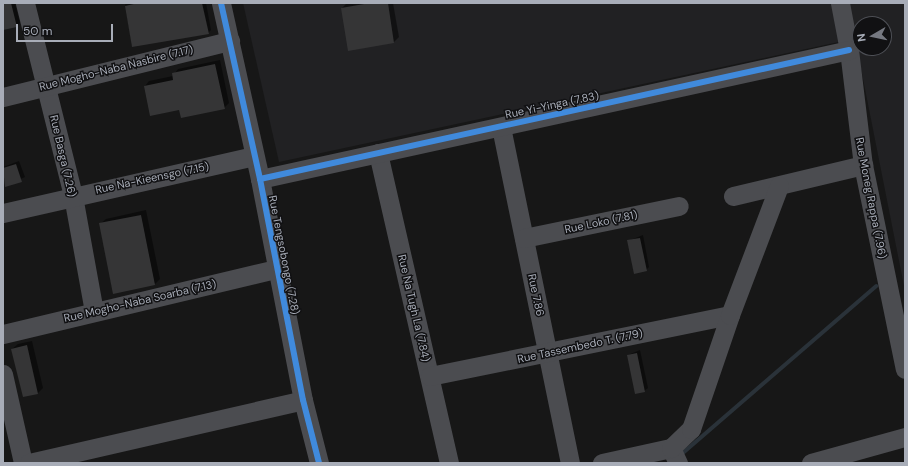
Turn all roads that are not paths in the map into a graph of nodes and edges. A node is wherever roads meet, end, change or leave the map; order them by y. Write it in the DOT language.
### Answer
graph roads {
  1 [pos="25,3"];
  2 [pos="221,3"];
  3 [pos="840,3"];
  4 [pos="230,41"];
  5 [pos="849,50"];
  6 [pos="46,85"];
  7 [pos="3,96"];
  8 [pos="501,127"];
  9 [pos="378,153"];
  10 [pos="254,156"];
  11 [pos="863,165"];
  12 [pos="260,179"];
  13 [pos="779,186"];
  14 [pos="73,196"];
  15 [pos="733,196"];
  16 [pos="679,206"];
  17 [pos="3,213"];
  18 [pos="524,238"];
  19 [pos="276,269"];
  20 [pos="94,311"];
  21 [pos="730,315"];
  22 [pos="3,334"];
  23 [pos="548,353"];
  24 [pos="905,369"];
  25 [pos="3,374"];
  26 [pos="430,376"];
  27 [pos="303,400"];
  28 [pos="905,437"];
  29 [pos="675,456"];
  30 [pos="24,463"];
  31 [pos="29,463"];
  32 [pos="318,463"];
  33 [pos="449,463"];
  34 [pos="570,463"];
  35 [pos="602,463"];
  36 [pos="811,463"];
  1 -- 6 [label="street, Rue Basga (7.26)"];
  2 -- 4 [label="street, Rue Tengsobongo (7.28)"];
  3 -- 5 [label="street, Rue Moneg Rappa (7.96)"];
  4 -- 6 [label="street, Rue Mogho-Naba Nasbire (7.17)"];
  4 -- 10 [label="street, Rue Tengsobongo (7.28)"];
  5 -- 8 [label="street, Rue Yi-Yinga (7.83)"];
  5 -- 11 [label="street, Rue Moneg Rappa (7.96)"];
  6 -- 7 [label="street, Rue Mogho-Naba Nasbire (7.17)"];
  6 -- 14 [label="street, Rue Basga (7.26)"];
  8 -- 9 [label="street, Rue Yi-Yinga (7.83)"];
  8 -- 18 [label="street, Rue 7.86"];
  9 -- 12 [label="street, Rue Yi-Yinga (7.83)"];
  9 -- 26 [label="street, Rue Na Tugh La (7.84)"];
  10 -- 12 [label="street, Rue Tengsobongo (7.28)"];
  10 -- 14 [label="street, Rue Na-Kieensgo (7.15)"];
  11 -- 13 [label="street"];
  11 -- 24 [label="street, Rue Moneg Rappa (7.96)"];
  12 -- 19 [label="street, Rue Tengsobongo (7.28)"];
  13 -- 15 [label="street"];
  13 -- 21 [label="street"];
  14 -- 17 [label="street, Rue Na-Kieensgo (7.15)"];
  14 -- 20 [label="street, Rue Basga (7.26)"];
  16 -- 18 [label="street, Rue Loko (7.81)"];
  18 -- 23 [label="street, Rue 7.86"];
  19 -- 20 [label="street, Rue Mogho-Naba Soarba (7.13)"];
  19 -- 27 [label="street, Rue Tengsobongo (7.28)"];
  20 -- 22 [label="street, Rue Mogho-Naba Soarba (7.13)"];
  21 -- 23 [label="street, Rue Tassembedo T. (7.79)"];
  21 -- 29 [label="street"];
  23 -- 26 [label="street, Rue Tassembedo T. (7.79)"];
  23 -- 34 [label="street, Rue 7.86"];
  25 -- 30 [label="street"];
  26 -- 33 [label="street, Rue Na Tugh La (7.84)"];
  27 -- 31 [label="street"];
  27 -- 32 [label="street, Rue Tengsobongo (7.28)"];
  28 -- 36 [label="street"];
  29 -- 35 [label="street"];
}
